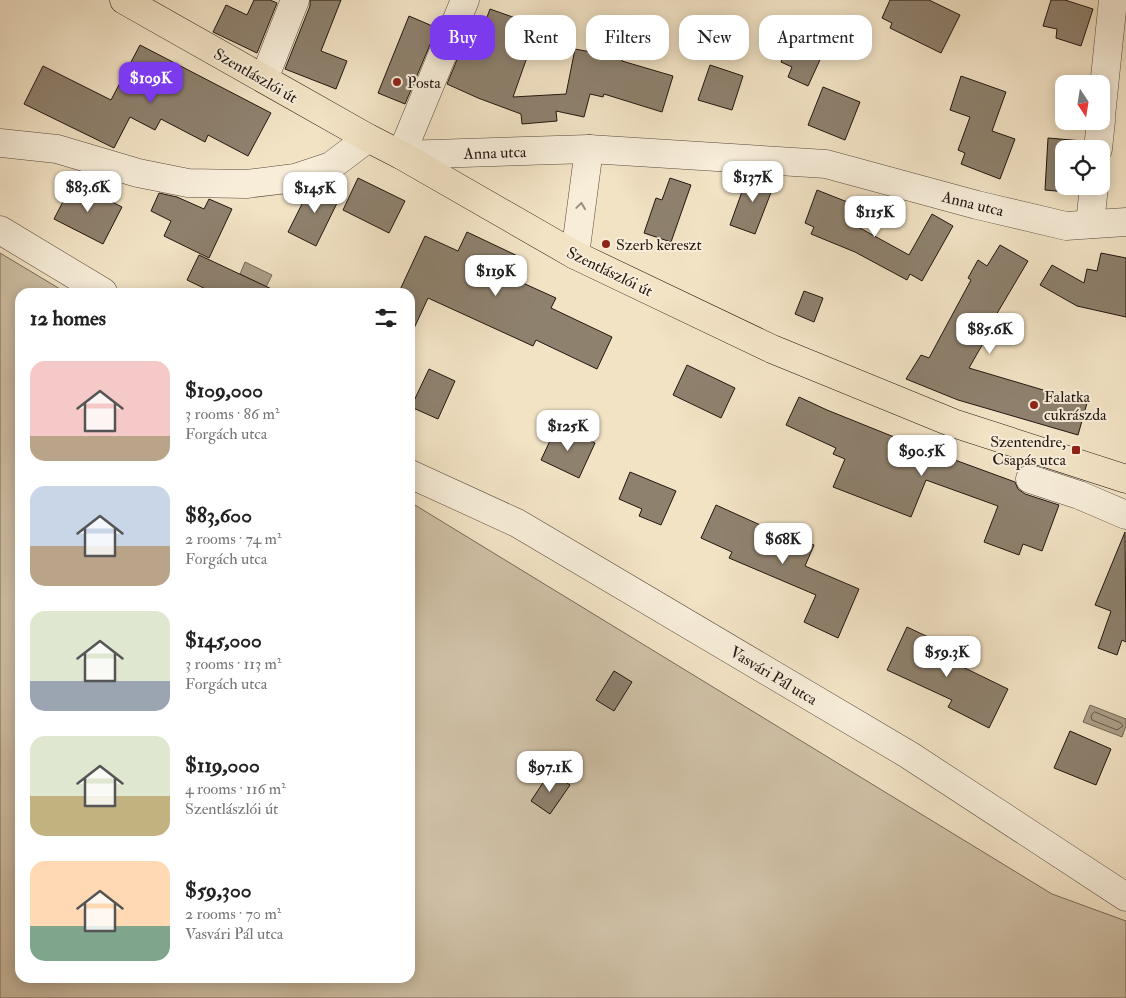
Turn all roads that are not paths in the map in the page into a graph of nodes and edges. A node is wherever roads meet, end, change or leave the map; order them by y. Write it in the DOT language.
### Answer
graph roads {
  1 [pos="124,0"];
  2 [pos="295,0"];
  3 [pos="465,0"];
  4 [pos="1113,0"];
  5 [pos="1105,75"];
  6 [pos="264,79"];
  7 [pos="368,138"];
  8 [pos="0,143"];
  9 [pos="589,149"];
  10 [pos="401,155"];
  11 [pos="1093,195"];
  12 [pos="1126,222"];
  13 [pos="1090,224"];
  14 [pos="0,230"];
  15 [pos="575,254"];
  16 [pos="96,288"];
  17 [pos="1088,468"];
  18 [pos="1126,472"];
  19 [pos="415,476"];
  20 [pos="1030,479"];
  21 [pos="1126,479"];
  22 [pos="1079,495"];
  23 [pos="1126,515"];
  24 [pos="1126,897"];
  1 -- 6 [label="main road, Szentlászlói út"];
  2 -- 6 [label="street"];
  3 -- 10 [label="street"];
  4 -- 5 [label="street"];
  6 -- 7 [label="main road, Szentlászlói út"];
  7 -- 8 [label="street"];
  7 -- 10 [label="main road, Szentlászlói út"];
  9 -- 10 [label="street, Anna utca"];
  9 -- 13 [label="street, Anna utca"];
  15 -- 9 [label="street, one-way"];
  10 -- 15 [label="main road, Szentlászlói út"];
  11 -- 13 [label="street"];
  12 -- 13 [label="street, Anna utca"];
  14 -- 16 [label="street"];
  15 -- 17 [label="main road, Szentlászlói út"];
  17 -- 18 [label="street"];
  17 -- 21 [label="main road, Szentlászlói út"];
  17 -- 22 [label="street"];
  19 -- 24 [label="street, Vasvári Pál utca"];
  20 -- 22 [label="street"];
  22 -- 23 [label="street"];
}
